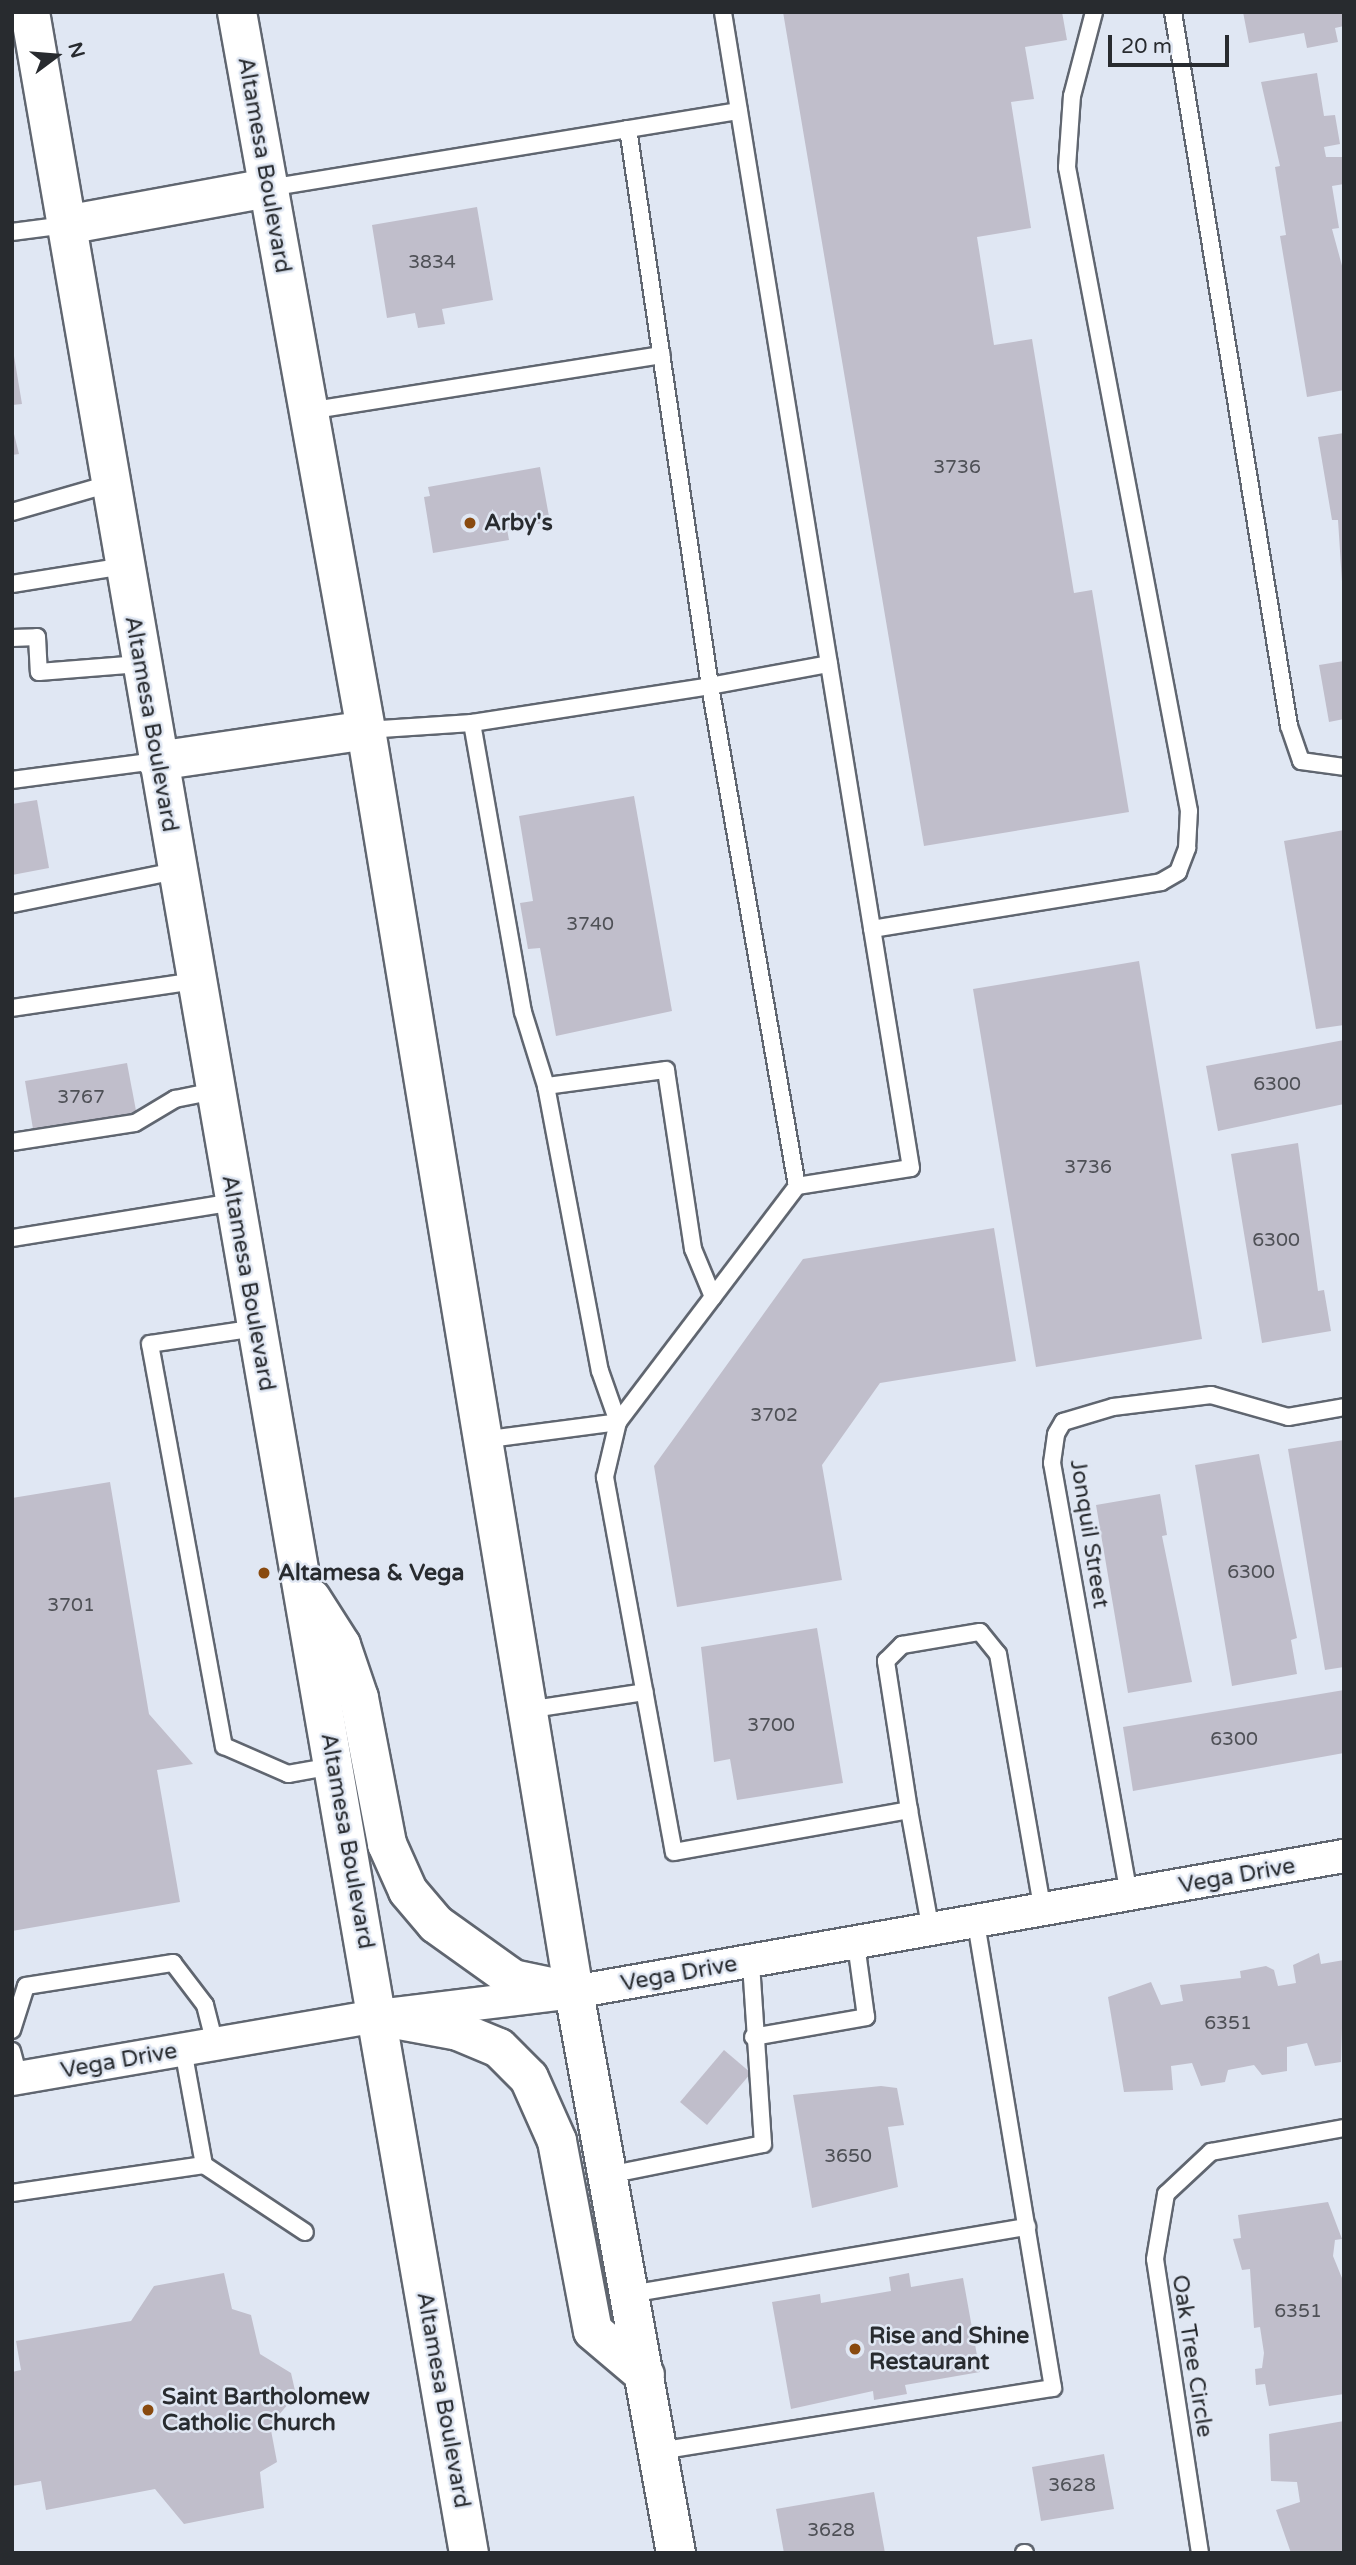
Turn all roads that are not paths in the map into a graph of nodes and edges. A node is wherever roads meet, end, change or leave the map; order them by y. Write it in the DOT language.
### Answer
graph roads {
  1 [pos="30,12"];
  2 [pos="237,12"];
  3 [pos="723,12"];
  4 [pos="1094,12"];
  5 [pos="1173,12"];
  6 [pos="739,111"];
  7 [pos="628,129"];
  8 [pos="267,188"];
  9 [pos="66,226"];
  10 [pos="12,232"];
  11 [pos="662,355"];
  12 [pos="308,411"];
  13 [pos="109,484"];
  14 [pos="12,512"];
  15 [pos="124,566"];
  16 [pos="12,584"];
  17 [pos="12,638"];
  18 [pos="140,664"];
  19 [pos="829,664"];
  20 [pos="710,686"];
  21 [pos="472,723"];
  22 [pos="366,730"];
  23 [pos="157,761"];
  24 [pos="1344,767"];
  25 [pos="12,780"];
  26 [pos="176,871"];
  27 [pos="12,904"];
  28 [pos="872,929"];
  29 [pos="195,981"];
  30 [pos="12,1008"];
  31 [pos="547,1086"];
  32 [pos="215,1091"];
  33 [pos="12,1142"];
  34 [pos="797,1186"];
  35 [pos="234,1202"];
  36 [pos="12,1238"];
  37 [pos="713,1297"];
  38 [pos="256,1328"];
  39 [pos="1344,1407"];
  40 [pos="618,1422"];
  41 [pos="482,1440"];
  42 [pos="301,1580"];
  43 [pos="645,1692"];
  44 [pos="527,1710"];
  45 [pos="334,1766"];
  46 [pos="909,1810"];
  47 [pos="1344,1856"];
  48 [pos="1129,1895"];
  49 [pos="1043,1912"];
  50 [pos="976,1924"];
  51 [pos="931,1931"];
  52 [pos="856,1944"];
  53 [pos="751,1962"];
  54 [pos="574,1992"];
  55 [pos="378,2016"];
  56 [pos="12,2031"];
  57 [pos="753,2037"];
  58 [pos="215,2044"];
  59 [pos="183,2050"];
  60 [pos="14,2069"];
  61 [pos="1344,2128"];
  62 [pos="204,2165"];
  63 [pos="608,2175"];
  64 [pos="12,2193"];
  65 [pos="1027,2227"];
  66 [pos="305,2232"];
  67 [pos="630,2294"];
  68 [pos="645,2375"];
  69 [pos="659,2451"];
  70 [pos="469,2553"];
  71 [pos="676,2553"];
  72 [pos="1200,2553"];
  1 -- 9 [label="main road, Altamesa Boulevard"];
  2 -- 8 [label="main road, Altamesa Boulevard"];
  3 -- 6 [label="lane"];
  4 -- 28 [label="lane"];
  5 -- 24 [label="lane"];
  6 -- 7 [label="lane"];
  6 -- 19 [label="lane"];
  7 -- 8 [label="lane"];
  7 -- 11 [label="lane"];
  8 -- 9 [label="main road"];
  8 -- 12 [label="main road, Altamesa Boulevard"];
  9 -- 10 [label="lane"];
  9 -- 13 [label="main road, Altamesa Boulevard"];
  11 -- 12 [label="lane"];
  11 -- 20 [label="lane"];
  12 -- 22 [label="main road, Altamesa Boulevard"];
  13 -- 14 [label="lane"];
  13 -- 15 [label="main road, Altamesa Boulevard"];
  15 -- 16 [label="lane"];
  15 -- 18 [label="main road, Altamesa Boulevard"];
  17 -- 18 [label="lane"];
  18 -- 23 [label="main road, Altamesa Boulevard"];
  19 -- 20 [label="lane"];
  19 -- 28 [label="lane"];
  20 -- 21 [label="lane"];
  20 -- 34 [label="lane"];
  21 -- 22 [label="lane"];
  21 -- 31 [label="lane"];
  22 -- 23 [label="main road"];
  22 -- 41 [label="main road, Altamesa Boulevard"];
  23 -- 25 [label="lane"];
  23 -- 26 [label="main road, Altamesa Boulevard"];
  26 -- 27 [label="lane"];
  26 -- 29 [label="main road, Altamesa Boulevard"];
  28 -- 34 [label="lane"];
  29 -- 30 [label="lane"];
  29 -- 32 [label="main road, Altamesa Boulevard"];
  31 -- 37 [label="lane"];
  31 -- 40 [label="lane"];
  32 -- 33 [label="lane"];
  32 -- 35 [label="main road, Altamesa Boulevard"];
  34 -- 37 [label="lane"];
  35 -- 36 [label="lane"];
  35 -- 38 [label="main road, Altamesa Boulevard"];
  37 -- 40 [label="lane"];
  38 -- 42 [label="main road, Altamesa Boulevard"];
  38 -- 45 [label="lane"];
  39 -- 48 [label="lane, Jonquil Street"];
  40 -- 41 [label="lane"];
  40 -- 43 [label="lane"];
  41 -- 44 [label="main road, Altamesa Boulevard"];
  42 -- 45 [label="main road, Altamesa Boulevard"];
  42 -- 54 [label="main road"];
  43 -- 44 [label="lane"];
  43 -- 46 [label="lane"];
  44 -- 54 [label="main road, Altamesa Boulevard"];
  45 -- 55 [label="main road, Altamesa Boulevard"];
  46 -- 49 [label="lane"];
  46 -- 51 [label="lane"];
  47 -- 48 [label="street, Vega Drive"];
  48 -- 49 [label="street, Vega Drive"];
  49 -- 50 [label="street, Vega Drive"];
  50 -- 51 [label="street, Vega Drive"];
  50 -- 65 [label="lane"];
  51 -- 52 [label="street, Vega Drive"];
  52 -- 53 [label="street, Vega Drive"];
  52 -- 57 [label="lane"];
  53 -- 54 [label="street, Vega Drive"];
  53 -- 57 [label="lane"];
  54 -- 55 [label="street, Vega Drive"];
  54 -- 63 [label="main road, Altamesa Boulevard"];
  55 -- 58 [label="street, Vega Drive"];
  55 -- 68 [label="main road"];
  55 -- 70 [label="main road, Altamesa Boulevard"];
  56 -- 58 [label="lane"];
  57 -- 63 [label="lane"];
  58 -- 59 [label="street, Vega Drive"];
  59 -- 60 [label="street, Vega Drive"];
  59 -- 62 [label="lane"];
  61 -- 72 [label="lane, Oak Tree Circle"];
  62 -- 64 [label="lane"];
  62 -- 66 [label="lane"];
  63 -- 67 [label="main road, Altamesa Boulevard"];
  65 -- 67 [label="lane"];
  65 -- 69 [label="lane"];
  67 -- 68 [label="main road, Altamesa Boulevard"];
  68 -- 69 [label="main road, Altamesa Boulevard"];
  69 -- 71 [label="main road, Altamesa Boulevard"];
}
